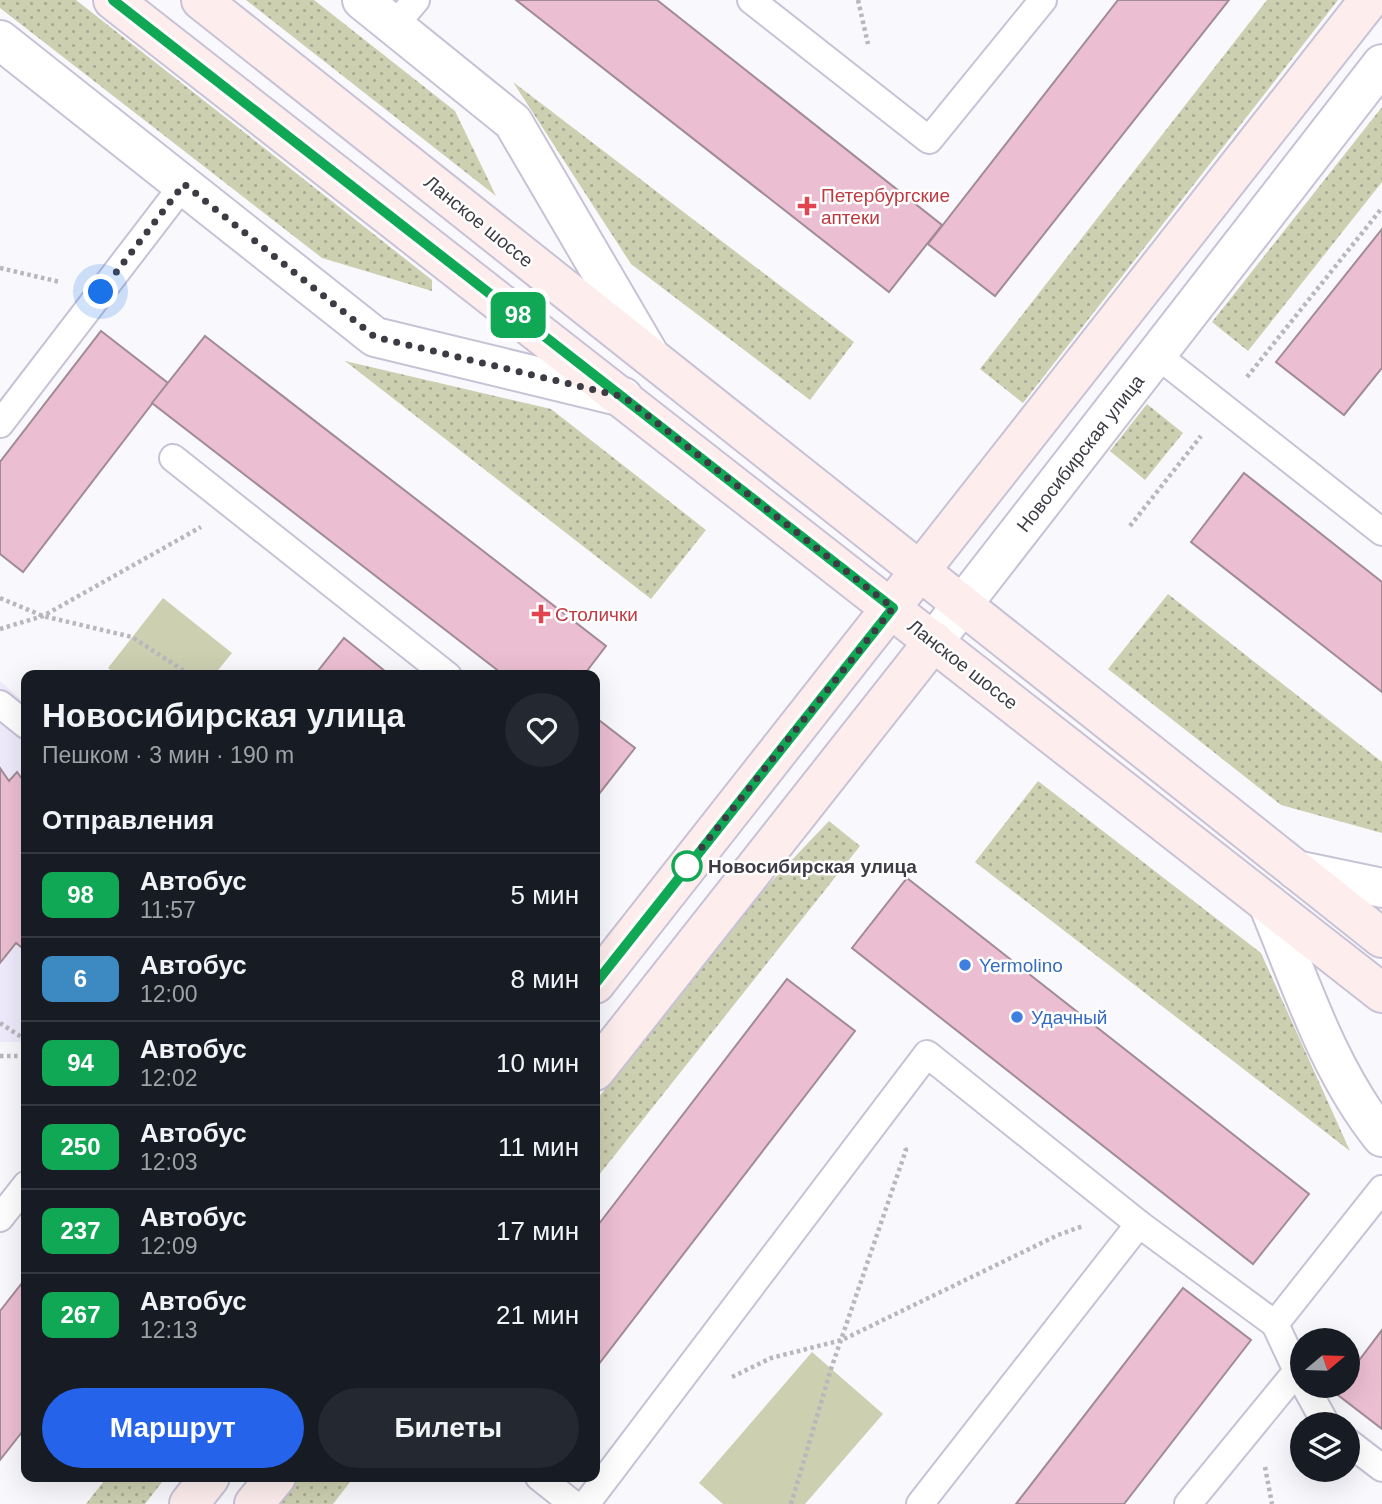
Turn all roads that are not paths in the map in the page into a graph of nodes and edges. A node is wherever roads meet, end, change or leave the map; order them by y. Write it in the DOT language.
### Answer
graph roads {
  1 [pos="113,0"];
  2 [pos="201,0"];
  3 [pos="362,0"];
  4 [pos="751,0"];
  5 [pos="1042,0"];
  6 [pos="1369,0"];
  7 [pos="405,13"];
  8 [pos="0,40"];
  9 [pos="1382,64"];
  10 [pos="184,184"];
  11 [pos="1157,355"];
  12 [pos="651,358"];
  13 [pos="624,397"];
  14 [pos="0,424"];
  15 [pos="173,458"];
  16 [pos="1380,526"];
  17 [pos="922,571"];
  18 [pos="963,604"];
  19 [pos="893,608"];
  20 [pos="934,641"];
  21 [pos="440,670"];
  22 [pos="0,705"];
  23 [pos="21,722"];
  24 [pos="1296,870"];
  25 [pos="1382,888"];
  26 [pos="1268,904"];
  27 [pos="1382,938"];
  28 [pos="600,978"];
  29 [pos="1382,993"];
  30 [pos="600,1065"];
  31 [pos="1382,1137"];
  32 [pos="1382,1189"];
  33 [pos="21,1191"];
  34 [pos="0,1217"];
  35 [pos="1131,1217"];
  36 [pos="1275,1324"];
  37 [pos="1290,1356"];
  38 [pos="1290,1391"];
  39 [pos="1360,1451"];
  40 [pos="1382,1468"];
  41 [pos="206,1482"];
  42 [pos="272,1482"];
  43 [pos="545,1482"];
  44 [pos="189,1504"];
  45 [pos="254,1504"];
  46 [pos="573,1504"];
  47 [pos="586,1504"];
  48 [pos="920,1504"];
  49 [pos="1188,1504"];
  1 -- 13 [label="main road, Ланское шоссе"];
  2 -- 12 [label="main road, Ланское шоссе"];
  3 -- 7 [label="street"];
  4 -- 5 [label="lane"];
  6 -- 17 [label="main road"];
  7 -- 12 [label="street"];
  8 -- 10 [label="street"];
  9 -- 11 [label="street, Новосибирская улица"];
  10 -- 13 [label="street"];
  10 -- 14 [label="lane"];
  11 -- 16 [label="lane"];
  11 -- 18 [label="street, Новосибирская улица"];
  12 -- 17 [label="main road, Ланское шоссе"];
  13 -- 19 [label="main road, Ланское шоссе"];
  15 -- 21 [label="lane"];
  17 -- 18 [label="main road, Ланское шоссе"];
  17 -- 19 [label="main road"];
  18 -- 20 [label="street, Новосибирская улица"];
  18 -- 24 [label="main road, Ланское шоссе"];
  19 -- 20 [label="main road, Ланское шоссе"];
  19 -- 28 [label="main road"];
  20 -- 26 [label="main road, Ланское шоссе"];
  20 -- 30 [label="main road, Новосибирская улица"];
  22 -- 23 [label="lane"];
  24 -- 25 [label="street"];
  24 -- 27 [label="main road, Ланское шоссе"];
  26 -- 29 [label="main road, Ланское шоссе"];
  26 -- 31 [label="street"];
  32 -- 36 [label="lane"];
  33 -- 34 [label="lane"];
  35 -- 36 [label="lane"];
  35 -- 47 [label="lane"];
  35 -- 48 [label="lane"];
  36 -- 37 [label="lane"];
  38 -- 49 [label="lane"];
  39 -- 40 [label="lane"];
  41 -- 44 [label="main road"];
  42 -- 45 [label="main road"];
  43 -- 46 [label="lane"];
}
